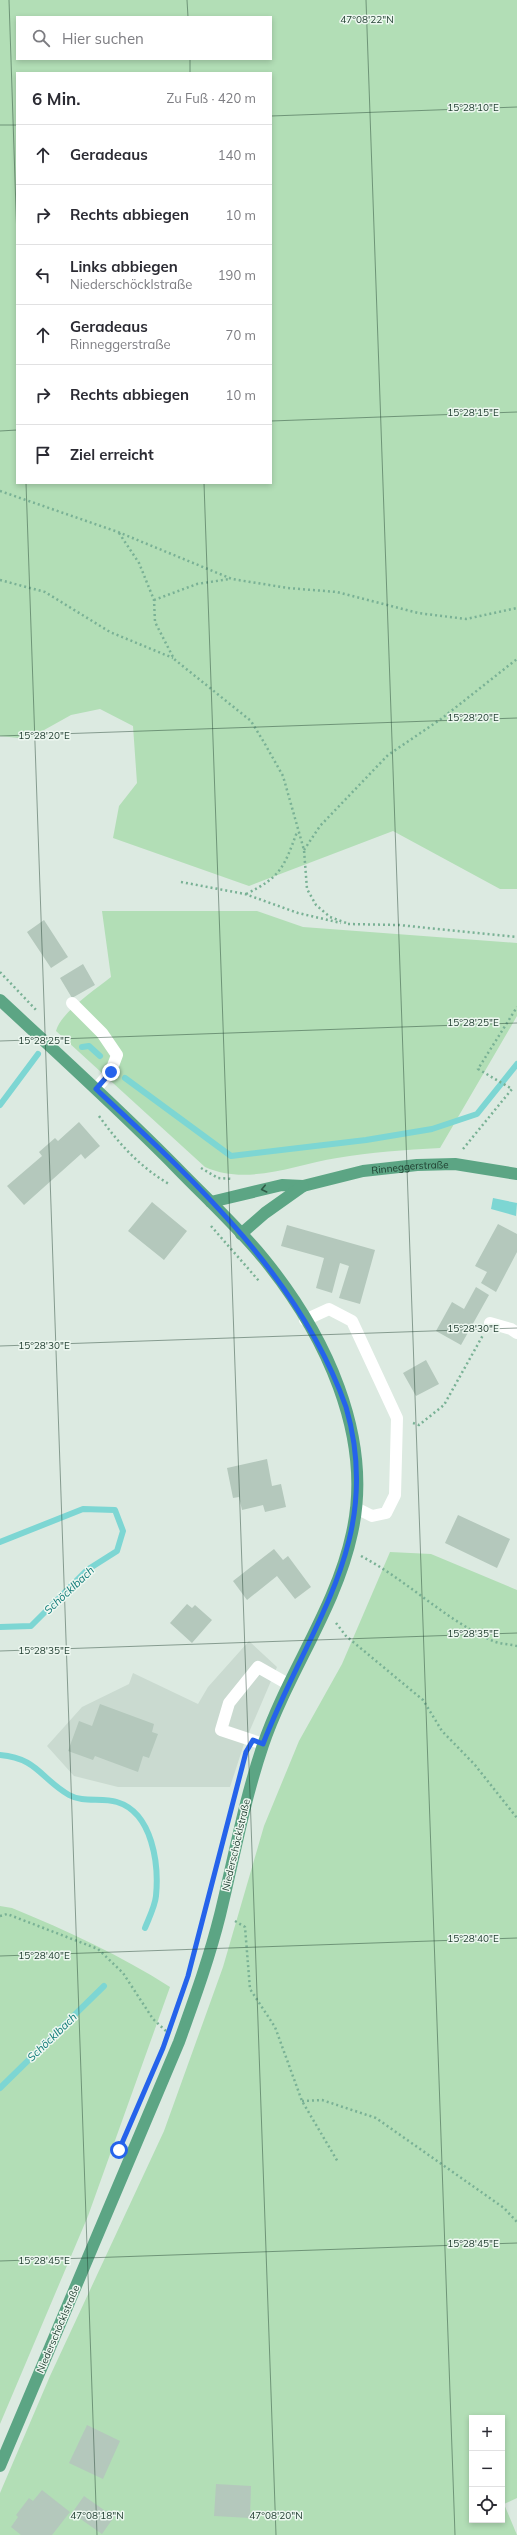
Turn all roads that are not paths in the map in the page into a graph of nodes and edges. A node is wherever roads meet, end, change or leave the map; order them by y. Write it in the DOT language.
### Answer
graph roads {
  1 [pos="0,1000"];
  2 [pos="72,1003"];
  3 [pos="96,1089"];
  4 [pos="517,1174"];
  5 [pos="303,1186"];
  6 [pos="210,1202"];
  7 [pos="241,1234"];
  8 [pos="305,1320"];
  9 [pos="490,1323"];
  10 [pos="517,1332"];
  11 [pos="356,1508"];
  12 [pos="288,1684"];
  13 [pos="263,1744"];
  14 [pos="0,2466"];
  1 -- 3 [label="main road"];
  2 -- 3 [label="lane"];
  3 -- 6 [label="main road"];
  4 -- 5 [label="main road, Rinneggerstraße"];
  5 -- 6 [label="main road, Rinneggerstraße, one-way"];
  5 -- 7 [label="main road, Rinneggerstraße"];
  6 -- 7 [label="main road"];
  7 -- 8 [label="main road, Niederschöcklstraße"];
  8 -- 11 [label="main road, Niederschöcklstraße"];
  8 -- 11 [label="lane"];
  9 -- 10 [label="lane"];
  11 -- 12 [label="main road, Niederschöcklstraße"];
  12 -- 13 [label="main road, Niederschöcklstraße"];
  12 -- 13 [label="lane"];
  13 -- 14 [label="main road, Niederschöcklstraße"];
}
